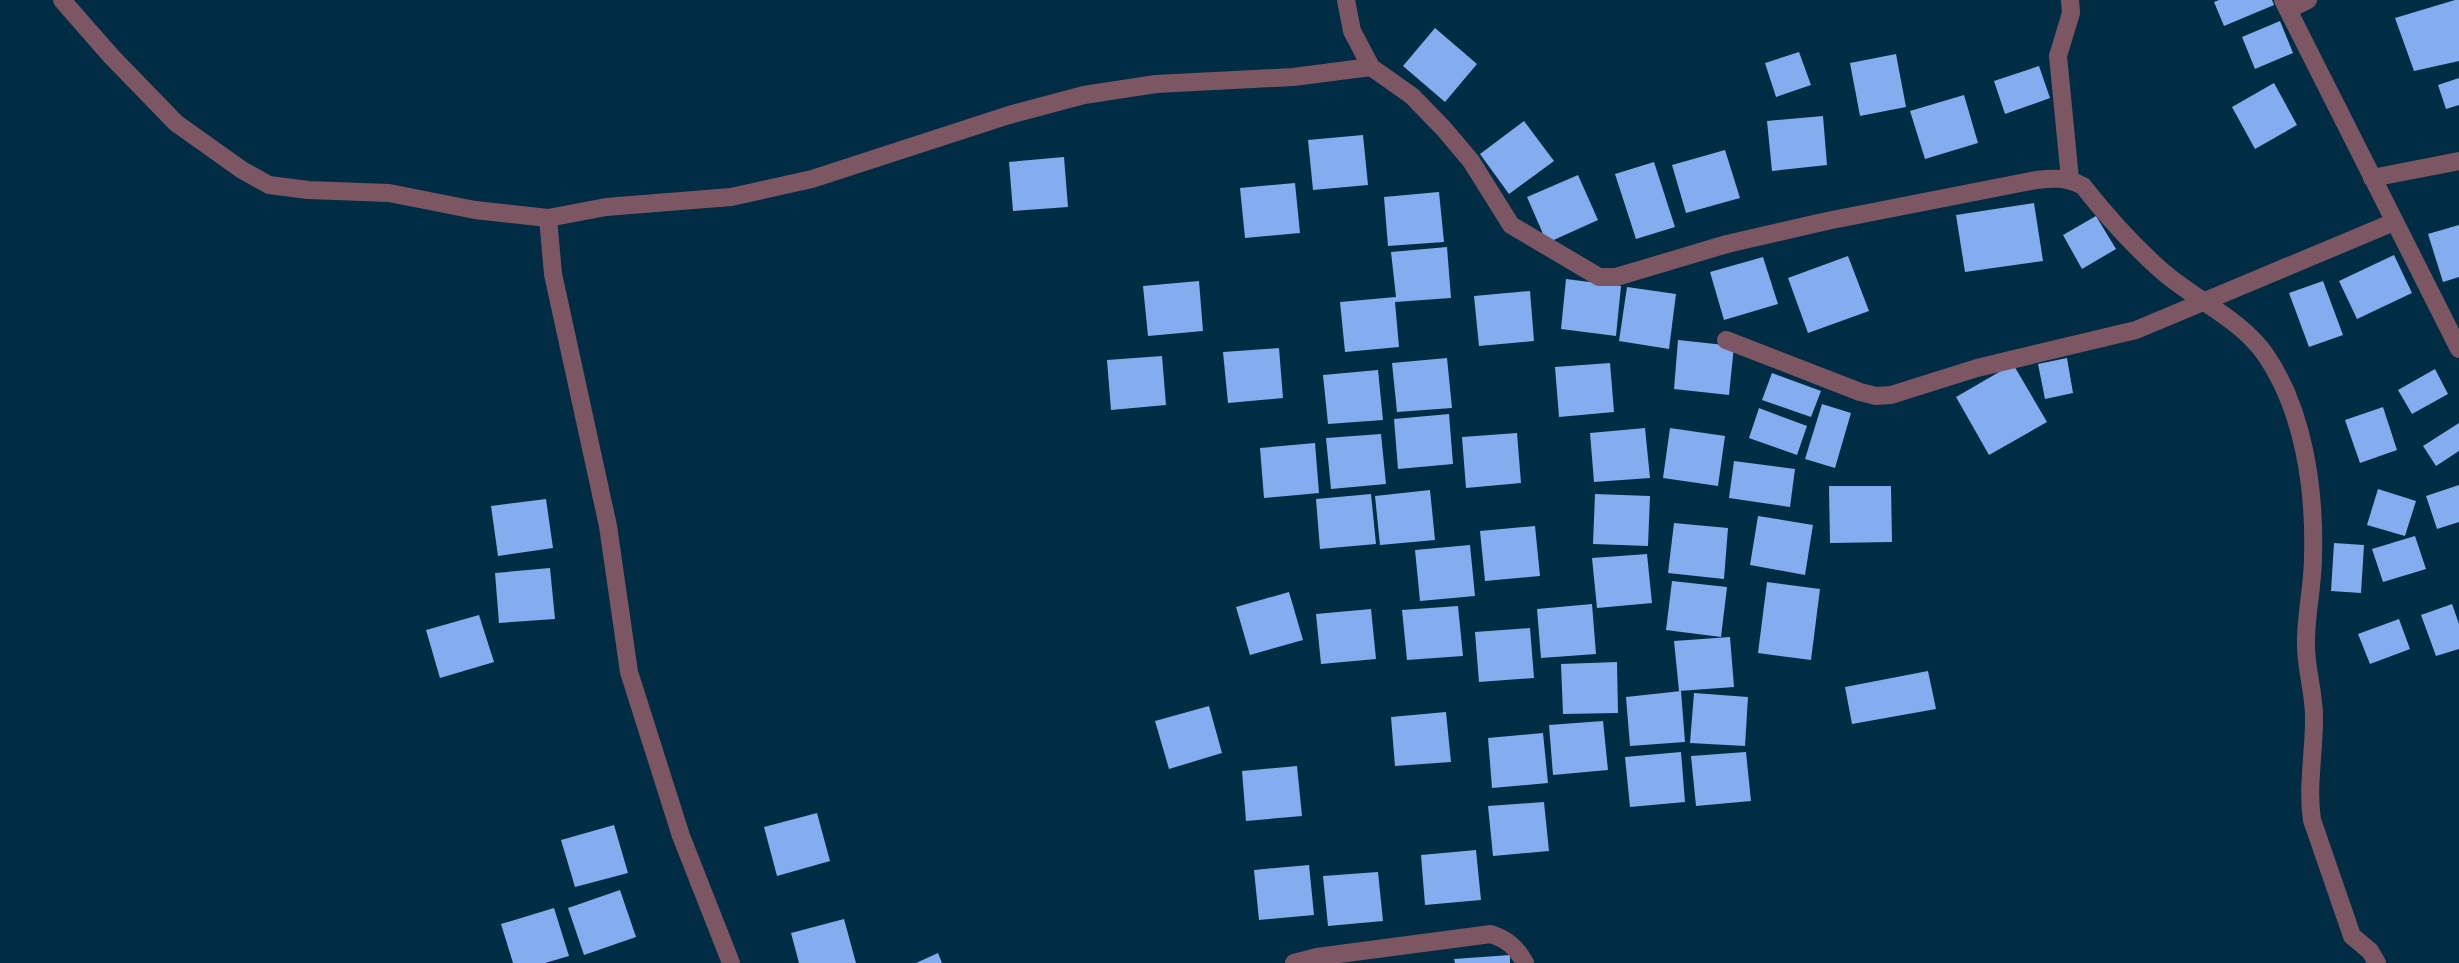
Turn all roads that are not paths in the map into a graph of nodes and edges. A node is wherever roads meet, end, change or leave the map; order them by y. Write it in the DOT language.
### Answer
graph roads {
  1 [pos="62,0"];
  2 [pos="1346,0"];
  3 [pos="2070,0"];
  4 [pos="2308,0"];
  5 [pos="2286,5"];
  6 [pos="1371,67"];
  7 [pos="2459,161"];
  8 [pos="2372,178"];
  9 [pos="2070,179"];
  10 [pos="548,218"];
  11 [pos="2394,222"];
  12 [pos="2210,300"];
  13 [pos="1726,340"];
  14 [pos="2459,349"];
  15 [pos="731,963"];
  16 [pos="1294,963"];
  17 [pos="1525,963"];
  18 [pos="2377,963"];
  1 -- 10 [label="street"];
  2 -- 6 [label="street"];
  3 -- 9 [label="street"];
  4 -- 5 [label="street"];
  5 -- 8 [label="street"];
  6 -- 9 [label="street"];
  6 -- 10 [label="street"];
  7 -- 8 [label="street"];
  8 -- 11 [label="street"];
  9 -- 12 [label="street"];
  10 -- 15 [label="street"];
  11 -- 12 [label="street"];
  11 -- 14 [label="street"];
  12 -- 13 [label="street"];
  12 -- 18 [label="street"];
  16 -- 17 [label="street"];
}
